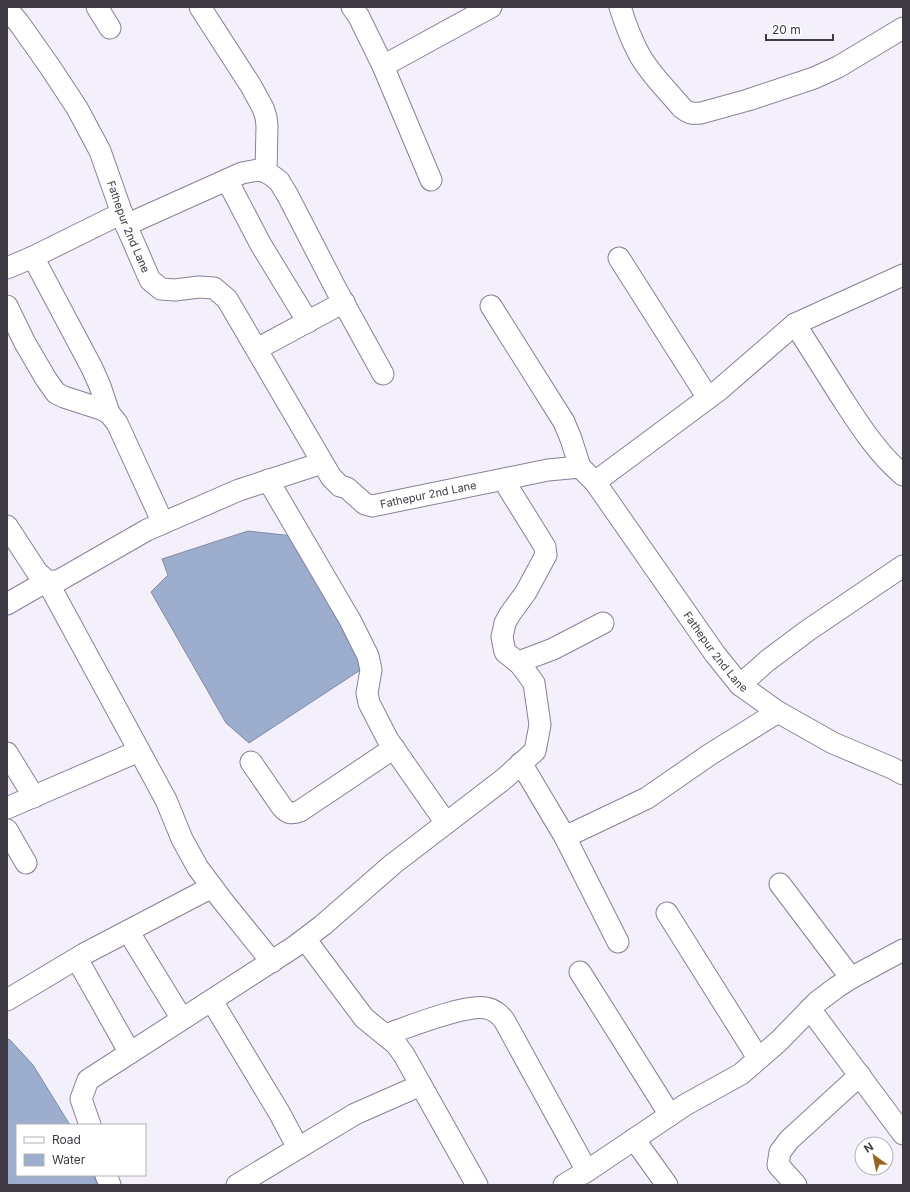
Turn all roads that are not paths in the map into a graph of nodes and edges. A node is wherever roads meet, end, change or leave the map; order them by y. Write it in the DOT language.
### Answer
graph roads {
  1 [pos="97,7"];
  2 [pos="200,7"];
  3 [pos="352,7"];
  4 [pos="491,7"];
  5 [pos="620,7"];
  6 [pos="7,9"];
  7 [pos="110,28"];
  8 [pos="903,28"];
  9 [pos="384,66"];
  10 [pos="266,172"];
  11 [pos="227,180"];
  12 [pos="431,180"];
  13 [pos="124,219"];
  14 [pos="33,257"];
  15 [pos="619,258"];
  16 [pos="7,268"];
  17 [pos="903,275"];
  18 [pos="344,302"];
  19 [pos="7,306"];
  20 [pos="492,306"];
  21 [pos="308,322"];
  22 [pos="796,324"];
  23 [pos="257,349"];
  24 [pos="383,374"];
  25 [pos="708,398"];
  26 [pos="110,413"];
  27 [pos="322,463"];
  28 [pos="580,467"];
  29 [pos="903,475"];
  30 [pos="505,479"];
  31 [pos="268,480"];
  32 [pos="596,482"];
  33 [pos="163,523"];
  34 [pos="7,526"];
  35 [pos="901,572"];
  36 [pos="47,581"];
  37 [pos="7,604"];
  38 [pos="603,623"];
  39 [pos="520,664"];
  40 [pos="740,685"];
  41 [pos="778,712"];
  42 [pos="394,748"];
  43 [pos="139,752"];
  44 [pos="7,753"];
  45 [pos="251,762"];
  46 [pos="521,763"];
  47 [pos="903,774"];
  48 [pos="34,797"];
  49 [pos="7,808"];
  50 [pos="446,823"];
  51 [pos="7,830"];
  52 [pos="565,837"];
  53 [pos="26,863"];
  54 [pos="780,884"];
  55 [pos="212,887"];
  56 [pos="667,913"];
  57 [pos="128,931"];
  58 [pos="305,939"];
  59 [pos="618,942"];
  60 [pos="903,950"];
  61 [pos="76,959"];
  62 [pos="272,962"];
  63 [pos="580,972"];
  64 [pos="851,978"];
  65 [pos="7,1000"];
  66 [pos="212,1001"];
  67 [pos="810,1009"];
  68 [pos="182,1019"];
  69 [pos="385,1035"];
  70 [pos="130,1053"];
  71 [pos="758,1058"];
  72 [pos="860,1076"];
  73 [pos="421,1085"];
  74 [pos="670,1115"];
  75 [pos="90,1124"];
  76 [pos="903,1134"];
  77 [pos="634,1139"];
  78 [pos="298,1148"];
  79 [pos="587,1171"];
  80 [pos="237,1185"];
  81 [pos="477,1185"];
  82 [pos="564,1185"];
  83 [pos="667,1185"];
  84 [pos="796,1185"];
  1 -- 7 [label="street"];
  2 -- 10 [label="street"];
  3 -- 9 [label="street"];
  4 -- 9 [label="street"];
  5 -- 8 [label="street"];
  6 -- 13 [label="street, Fathepur 2nd Lane"];
  9 -- 12 [label="street"];
  10 -- 11 [label="street"];
  10 -- 18 [label="street"];
  11 -- 13 [label="street"];
  11 -- 21 [label="street"];
  13 -- 14 [label="street"];
  13 -- 23 [label="street, Fathepur 2nd Lane"];
  14 -- 16 [label="street"];
  14 -- 26 [label="street"];
  15 -- 25 [label="street"];
  17 -- 22 [label="street"];
  18 -- 21 [label="street"];
  18 -- 24 [label="street"];
  19 -- 26 [label="street"];
  20 -- 28 [label="street"];
  21 -- 23 [label="street"];
  22 -- 25 [label="street"];
  22 -- 29 [label="street"];
  23 -- 27 [label="street, Fathepur 2nd Lane"];
  25 -- 32 [label="street"];
  26 -- 33 [label="street"];
  27 -- 30 [label="street, Fathepur 2nd Lane"];
  27 -- 31 [label="street"];
  28 -- 30 [label="street, Fathepur 2nd Lane"];
  28 -- 32 [label="street, Fathepur 2nd Lane"];
  30 -- 39 [label="street"];
  31 -- 33 [label="street"];
  31 -- 42 [label="street"];
  32 -- 40 [label="street, Fathepur 2nd Lane"];
  33 -- 36 [label="street"];
  34 -- 36 [label="street"];
  35 -- 40 [label="street"];
  36 -- 37 [label="street"];
  36 -- 43 [label="street"];
  38 -- 39 [label="street"];
  39 -- 46 [label="street"];
  40 -- 41 [label="street, Fathepur 2nd Lane"];
  41 -- 47 [label="street, Fathepur 2nd Lane"];
  41 -- 52 [label="street"];
  42 -- 45 [label="street"];
  42 -- 50 [label="street"];
  43 -- 48 [label="street"];
  43 -- 55 [label="street"];
  44 -- 48 [label="street"];
  46 -- 50 [label="street"];
  46 -- 52 [label="street"];
  48 -- 49 [label="street"];
  50 -- 58 [label="street"];
  51 -- 53 [label="street"];
  52 -- 59 [label="street"];
  54 -- 64 [label="street"];
  55 -- 57 [label="street"];
  55 -- 62 [label="street"];
  56 -- 71 [label="street"];
  57 -- 61 [label="street"];
  57 -- 68 [label="street"];
  58 -- 62 [label="street"];
  58 -- 69 [label="street"];
  60 -- 64 [label="street"];
  61 -- 65 [label="street"];
  61 -- 70 [label="street"];
  62 -- 66 [label="street"];
  63 -- 74 [label="street"];
  64 -- 67 [label="street"];
  66 -- 68 [label="street"];
  66 -- 78 [label="street"];
  67 -- 71 [label="street"];
  67 -- 72 [label="street"];
  68 -- 70 [label="street"];
  69 -- 73 [label="street"];
  69 -- 79 [label="street"];
  70 -- 75 [label="street"];
  71 -- 74 [label="street"];
  72 -- 76 [label="street"];
  72 -- 84 [label="street"];
  73 -- 78 [label="street"];
  73 -- 81 [label="street"];
  74 -- 77 [label="street"];
  77 -- 79 [label="street"];
  77 -- 83 [label="street"];
  78 -- 80 [label="street"];
  79 -- 82 [label="street"];
}
